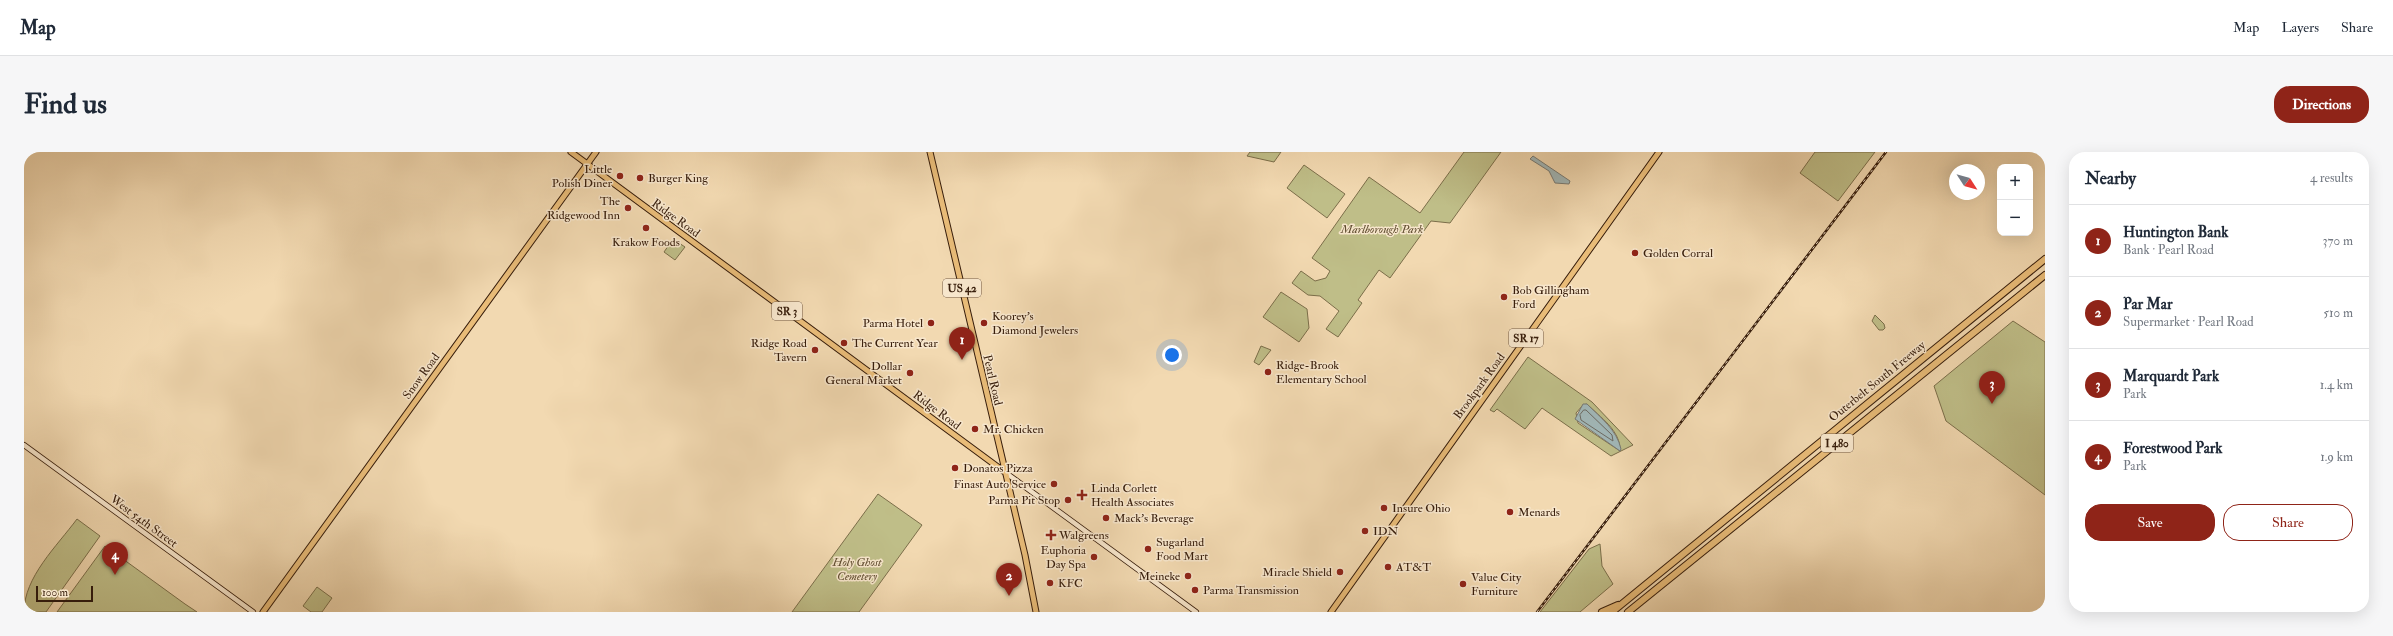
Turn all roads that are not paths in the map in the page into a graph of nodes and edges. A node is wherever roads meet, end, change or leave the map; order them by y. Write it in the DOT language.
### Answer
graph roads {
  1 [pos="571,152"];
  2 [pos="596,152"];
  3 [pos="930,152"];
  4 [pos="1659,152"];
  5 [pos="587,164"];
  6 [pos="2045,259"];
  7 [pos="2045,275"];
  8 [pos="24,445"];
  9 [pos="1006,473"];
  10 [pos="1622,604"];
  11 [pos="253,612"];
  12 [pos="263,612"];
  13 [pos="1036,612"];
  14 [pos="1196,612"];
  15 [pos="1331,612"];
  16 [pos="1602,612"];
  17 [pos="1612,612"];
  18 [pos="1628,612"];
  1 -- 5 [label="main road, Ridge Road / SR 3"];
  2 -- 5 [label="main road, Snow Road"];
  3 -- 9 [label="main road, Pearl Road / US 42"];
  4 -- 15 [label="main road, Brookpark Road / SR 17"];
  5 -- 9 [label="main road, Ridge Road / SR 3"];
  5 -- 12 [label="main road, Snow Road"];
  6 -- 10 [label="highway, Outerbelt South Freeway / I 480"];
  7 -- 18 [label="highway, Outerbelt South Freeway / I 480"];
  8 -- 11 [label="street, West 54th Street"];
  9 -- 13 [label="main road, Pearl Road / US 42"];
  9 -- 14 [label="street, Ridge Road"];
  10 -- 16 [label="highway"];
  10 -- 17 [label="highway, Outerbelt South Freeway / I 480"];
}
